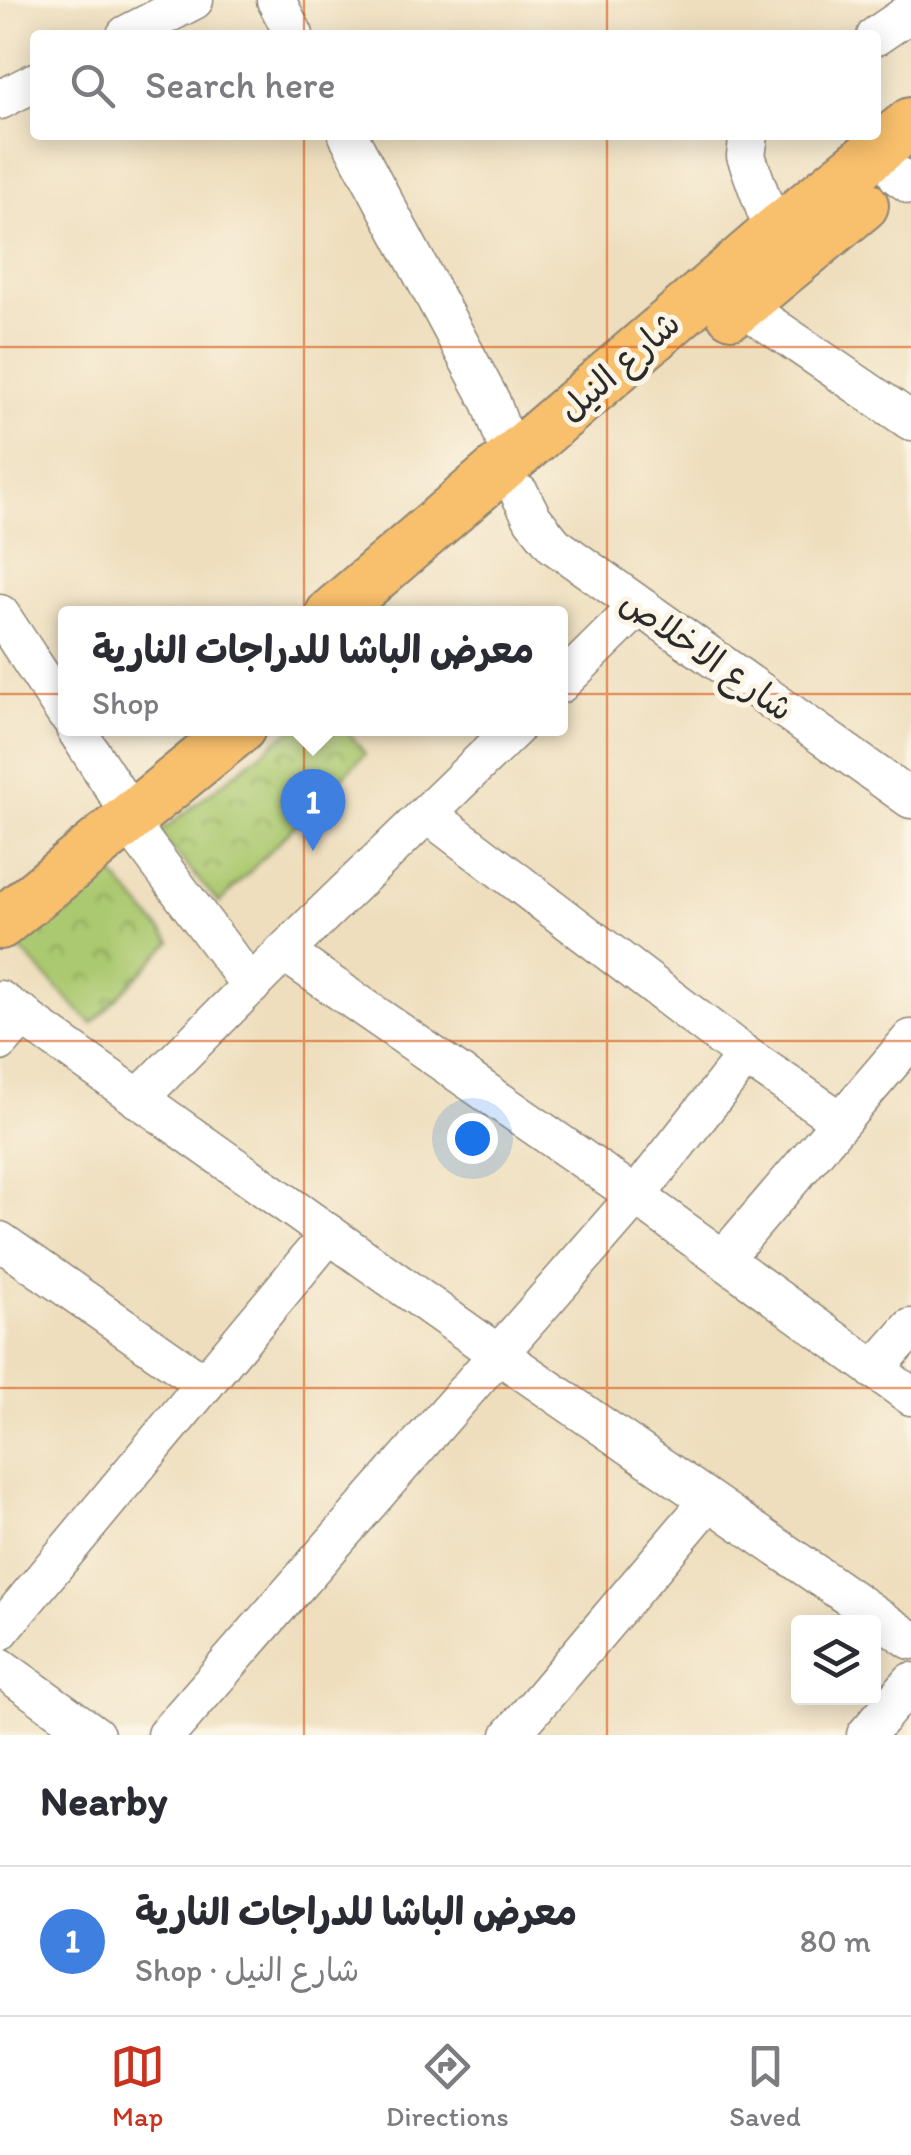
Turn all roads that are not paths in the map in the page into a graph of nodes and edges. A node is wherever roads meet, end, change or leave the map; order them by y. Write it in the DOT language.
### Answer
graph roads {
  1 [pos="194,0"];
  2 [pos="276,0"];
  3 [pos="911,12"];
  4 [pos="136,30"];
  5 [pos="291,30"];
  6 [pos="881,33"];
  7 [pos="30,85"];
  8 [pos="0,100"];
  9 [pos="911,124"];
  10 [pos="351,140"];
  11 [pos="749,140"];
  12 [pos="907,176"];
  13 [pos="774,233"];
  14 [pos="742,305"];
  15 [pos="911,421"];
  16 [pos="516,476"];
  17 [pos="341,606"];
  18 [pos="386,606"];
  19 [pos="638,606"];
  20 [pos="0,614"];
  21 [pos="568,676"];
  22 [pos="58,702"];
  23 [pos="80,736"];
  24 [pos="191,736"];
  25 [pos="229,736"];
  26 [pos="507,736"];
  27 [pos="911,800"];
  28 [pos="124,809"];
  29 [pos="429,814"];
  30 [pos="0,884"];
  31 [pos="0,924"];
  32 [pos="284,952"];
  33 [pos="251,986"];
  34 [pos="8,1019"];
  35 [pos="911,1039"];
  36 [pos="746,1056"];
  37 [pos="138,1099"];
  38 [pos="841,1120"];
  39 [pos="636,1196"];
  40 [pos="329,1234"];
  41 [pos="0,1242"];
  42 [pos="723,1260"];
  43 [pos="911,1328"];
  44 [pos="498,1354"];
  45 [pos="874,1370"];
  46 [pos="205,1384"];
  47 [pos="911,1396"];
  48 [pos="709,1501"];
  49 [pos="0,1631"];
  50 [pos="911,1640"];
  51 [pos="0,1666"];
  52 [pos="911,1682"];
  53 [pos="185,1729"];
  54 [pos="95,1735"];
  55 [pos="511,1735"];
  56 [pos="866,1735"];
  1 -- 4 [label="street"];
  2 -- 5 [label="street"];
  3 -- 6 [label="street"];
  7 -- 8 [label="street"];
  9 -- 13 [label="main road, شارع النيل"];
  10 -- 16 [label="street, شارع الاخلاص"];
  11 -- 13 [label="street"];
  12 -- 14 [label="main road"];
  13 -- 16 [label="main road, شارع النيل"];
  14 -- 15 [label="street"];
  14 -- 16 [label="main road"];
  16 -- 17 [label="main road, شارع النيل"];
  16 -- 18 [label="main road"];
  16 -- 19 [label="street, شارع الاخلاص"];
  19 -- 21 [label="street"];
  19 -- 27 [label="street, شارع الاخلاص"];
  20 -- 22 [label="street"];
  23 -- 28 [label="street"];
  24 -- 28 [label="main road"];
  25 -- 28 [label="main road"];
  26 -- 29 [label="street"];
  28 -- 30 [label="main road"];
  28 -- 31 [label="main road"];
  28 -- 33 [label="street"];
  29 -- 32 [label="street"];
  29 -- 36 [label="street"];
  32 -- 33 [label="street"];
  32 -- 39 [label="street"];
  33 -- 37 [label="street"];
  34 -- 37 [label="street"];
  35 -- 38 [label="street"];
  36 -- 38 [label="street"];
  36 -- 39 [label="street"];
  37 -- 40 [label="street"];
  38 -- 42 [label="street"];
  39 -- 42 [label="street"];
  39 -- 44 [label="street"];
  40 -- 44 [label="street"];
  40 -- 46 [label="street"];
  41 -- 46 [label="street"];
  42 -- 45 [label="street"];
  43 -- 45 [label="street"];
  44 -- 48 [label="street"];
  44 -- 53 [label="street"];
  45 -- 47 [label="street"];
  46 -- 49 [label="street"];
  48 -- 50 [label="street"];
  48 -- 55 [label="street"];
  51 -- 54 [label="street"];
  52 -- 56 [label="street"];
}
